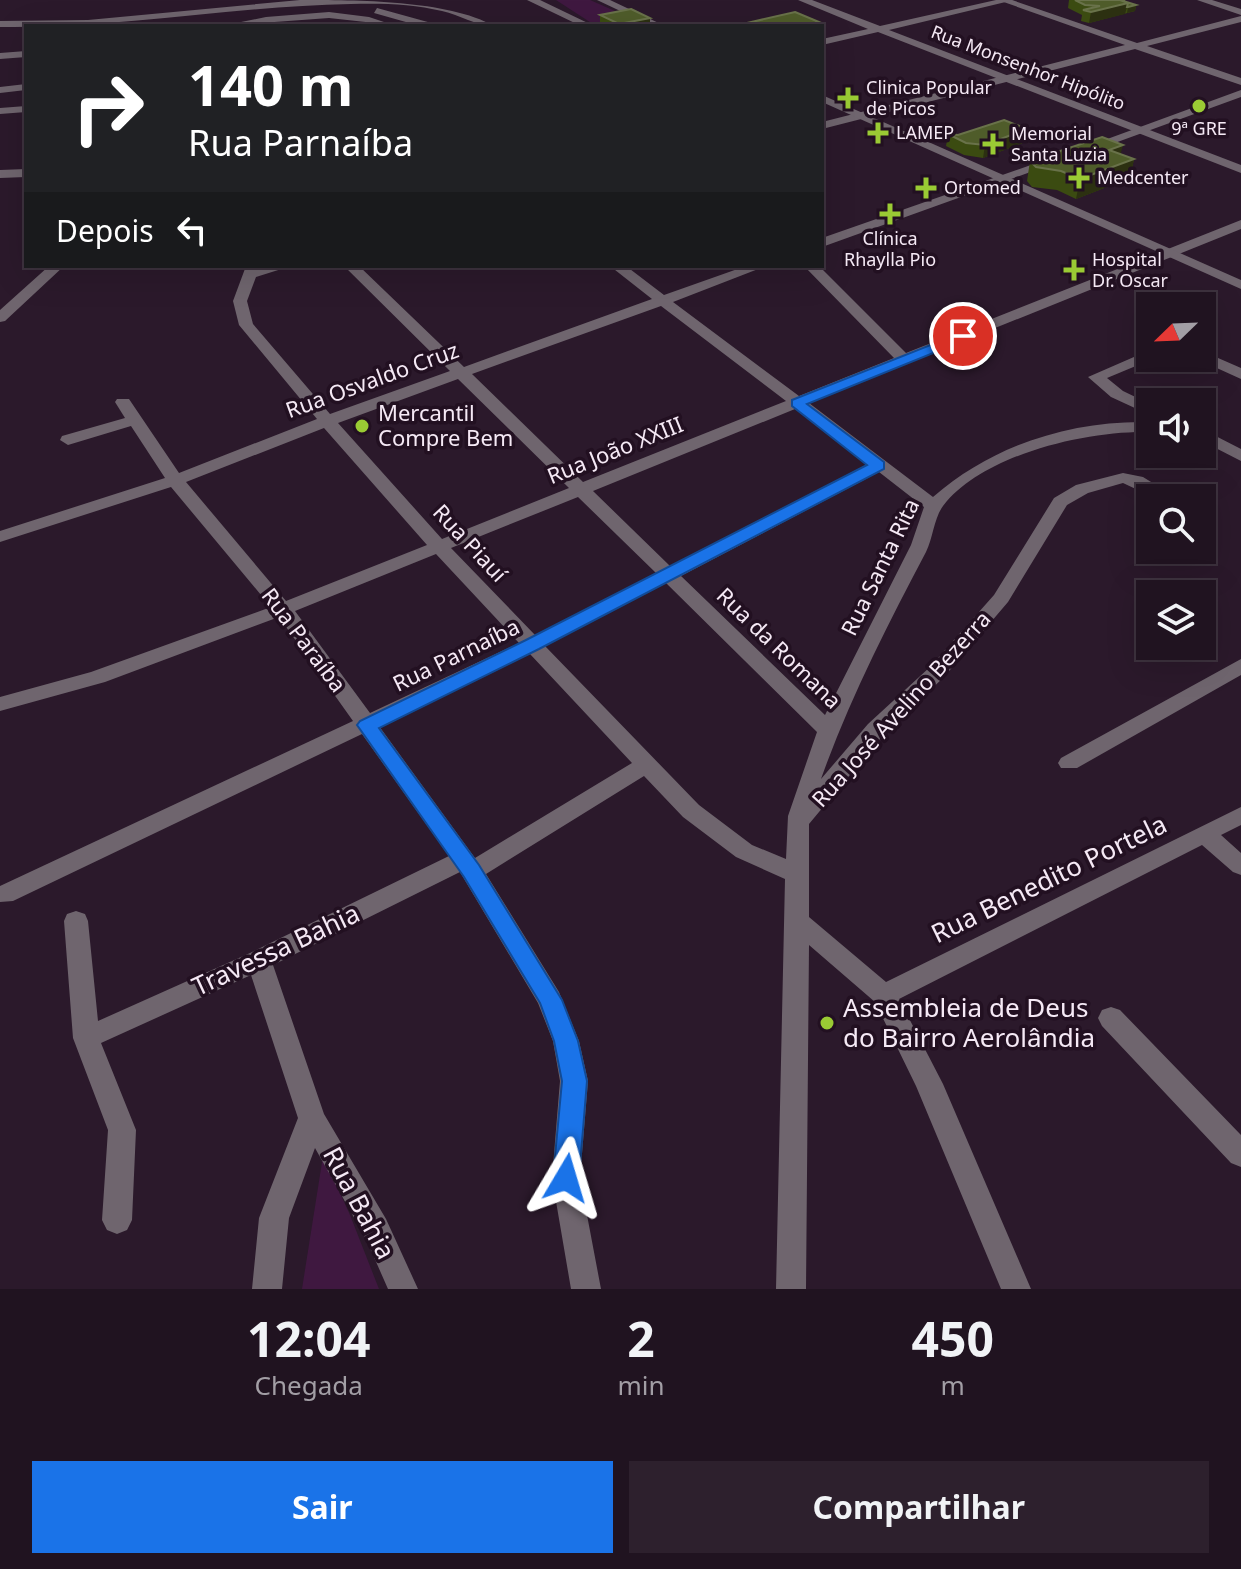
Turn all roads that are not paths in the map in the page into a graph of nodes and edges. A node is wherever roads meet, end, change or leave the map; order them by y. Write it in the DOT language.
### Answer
graph roads {
  1 [pos="533,0"];
  2 [pos="602,0"];
  3 [pos="803,0"];
  4 [pos="1006,0"];
  5 [pos="1202,0"];
  6 [pos="197,12"];
  7 [pos="1241,12"];
  8 [pos="1241,19"];
  9 [pos="121,23"];
  10 [pos="0,24"];
  11 [pos="91,24"];
  12 [pos="247,24"];
  13 [pos="386,24"];
  14 [pos="425,24"];
  15 [pos="484,24"];
  16 [pos="585,24"];
  17 [pos="656,24"];
  18 [pos="24,26"];
  19 [pos="880,30"];
  20 [pos="0,36"];
  21 [pos="24,36"];
  22 [pos="824,42"];
  23 [pos="1135,46"];
  24 [pos="24,54"];
  25 [pos="0,56"];
  26 [pos="24,62"];
  27 [pos="0,63"];
  28 [pos="1005,79"];
  29 [pos="1241,82"];
  30 [pos="24,87"];
  31 [pos="0,90"];
  32 [pos="1241,93"];
  33 [pos="824,99"];
  34 [pos="24,109"];
  35 [pos="0,111"];
  36 [pos="863,116"];
  37 [pos="824,126"];
  38 [pos="1139,130"];
  39 [pos="1080,152"];
  40 [pos="1065,157"];
  41 [pos="1241,169"];
  42 [pos="24,173"];
  43 [pos="0,174"];
  44 [pos="1005,178"];
  45 [pos="1241,224"];
  46 [pos="824,242"];
  47 [pos="1169,253"];
  48 [pos="55,268"];
  49 [pos="353,268"];
  50 [pos="620,268"];
  51 [pos="754,268"];
  52 [pos="813,268"];
  53 [pos="252,270"];
  54 [pos="1241,285"];
  55 [pos="663,301"];
  56 [pos="7,308"];
  57 [pos="0,318"];
  58 [pos="904,360"];
  59 [pos="1136,360"];
  60 [pos="1216,362"];
  61 [pos="463,373"];
  62 [pos="1241,374"];
  63 [pos="797,403"];
  64 [pos="1136,403"];
  65 [pos="327,421"];
  66 [pos="1136,428"];
  67 [pos="68,440"];
  68 [pos="1216,442"];
  69 [pos="1241,456"];
  70 [pos="878,466"];
  71 [pos="175,480"];
  72 [pos="1142,484"];
  73 [pos="583,489"];
  74 [pos="934,506"];
  75 [pos="0,537"];
  76 [pos="439,547"];
  77 [pos="668,574"];
  78 [pos="283,609"];
  79 [pos="532,645"];
  80 [pos="1241,666"];
  81 [pos="0,704"];
  82 [pos="367,725"];
  83 [pos="829,731"];
  84 [pos="1069,763"];
  85 [pos="644,766"];
  86 [pos="1241,815"];
  87 [pos="798,822"];
  88 [pos="1205,835"];
  89 [pos="468,865"];
  90 [pos="1241,866"];
  91 [pos="797,874"];
  92 [pos="5,894"];
  93 [pos="76,921"];
  94 [pos="797,921"];
  95 [pos="259,960"];
  96 [pos="884,995"];
  97 [pos="1111,1018"];
  98 [pos="86,1038"];
  99 [pos="312,1118"];
  100 [pos="1241,1154"];
  101 [pos="117,1220"];
  102 [pos="267,1289"];
  103 [pos="403,1289"];
  104 [pos="586,1289"];
  105 [pos="791,1289"];
  106 [pos="1016,1289"];
  1 -- 16 [label="street"];
  2 -- 17 [label="street"];
  3 -- 19 [label="street, Rua Monsenhor Hipólito"];
  4 -- 19 [label="street"];
  4 -- 23 [label="street"];
  5 -- 7 [label="street"];
  6 -- 9 [label="street"];
  6 -- 14 [label="street"];
  6 -- 15 [label="street"];
  8 -- 23 [label="street"];
  9 -- 11 [label="street"];
  10 -- 18 [label="street"];
  12 -- 13 [label="street"];
  19 -- 22 [label="street"];
  19 -- 28 [label="street, Rua Monsenhor Hipólito"];
  20 -- 21 [label="street"];
  23 -- 28 [label="street"];
  23 -- 29 [label="street"];
  24 -- 25 [label="street"];
  26 -- 27 [label="street"];
  28 -- 36 [label="street"];
  28 -- 38 [label="street, Rua Monsenhor Hipólito"];
  30 -- 31 [label="street"];
  32 -- 38 [label="street"];
  33 -- 36 [label="street"];
  34 -- 35 [label="street"];
  36 -- 37 [label="street"];
  36 -- 44 [label="street"];
  38 -- 39 [label="street"];
  38 -- 41 [label="street, Rua Monsenhor Hipólito"];
  40 -- 44 [label="street"];
  42 -- 43 [label="street"];
  44 -- 46 [label="street"];
  44 -- 47 [label="street"];
  45 -- 47 [label="street, Rua João XXIII"];
  47 -- 54 [label="street"];
  47 -- 58 [label="street, Rua João XXIII"];
  48 -- 56 [label="street"];
  49 -- 61 [label="street, Rua da Romana"];
  50 -- 55 [label="street"];
  51 -- 55 [label="street, Rua Osvaldo Cruz"];
  52 -- 58 [label="street"];
  53 -- 65 [label="street, Rua Piauí"];
  55 -- 61 [label="street, Rua Osvaldo Cruz"];
  55 -- 63 [label="street"];
  56 -- 57 [label="street"];
  58 -- 63 [label="street, Rua João XXIII"];
  59 -- 64 [label="street"];
  60 -- 62 [label="street"];
  61 -- 65 [label="street, Rua Osvaldo Cruz"];
  61 -- 73 [label="street, Rua da Romana"];
  63 -- 70 [label="street"];
  63 -- 73 [label="street, Rua João XXIII"];
  65 -- 71 [label="street, Rua Osvaldo Cruz"];
  65 -- 76 [label="street, Rua Piauí"];
  66 -- 74 [label="street, Rua Santa Rita"];
  67 -- 71 [label="street, Rua Paraíba"];
  68 -- 69 [label="street"];
  70 -- 74 [label="street"];
  70 -- 77 [label="street, Rua Parnaíba"];
  71 -- 75 [label="street, Rua Osvaldo Cruz"];
  71 -- 78 [label="street, Rua Paraíba"];
  72 -- 87 [label="street, Rua José Avelino Bezerra"];
  73 -- 76 [label="street, Rua João XXIII"];
  73 -- 77 [label="street, Rua da Romana"];
  74 -- 83 [label="street, Rua Santa Rita"];
  76 -- 78 [label="street, Rua João XXIII"];
  76 -- 79 [label="street, Rua Piauí"];
  77 -- 79 [label="street, Rua Parnaíba"];
  77 -- 83 [label="street, Rua da Romana"];
  78 -- 81 [label="street, Rua João XXIII"];
  78 -- 82 [label="street, Rua Paraíba"];
  79 -- 82 [label="street, Rua Parnaíba"];
  79 -- 85 [label="street, Rua Piauí"];
  80 -- 84 [label="street"];
  82 -- 89 [label="street, Rua Paraíba"];
  82 -- 92 [label="street, Rua Parnaíba"];
  83 -- 87 [label="street, Rua Santa Rita"];
  85 -- 89 [label="street, Travessa Bahia"];
  85 -- 91 [label="street, Rua Piauí"];
  86 -- 88 [label="street, Rua Benedito Portela"];
  87 -- 91 [label="street, Rua José Avelino Bezerra"];
  88 -- 90 [label="street"];
  88 -- 96 [label="street, Rua Benedito Portela"];
  89 -- 95 [label="street, Travessa Bahia"];
  89 -- 104 [label="street, Rua Paraíba"];
  91 -- 94 [label="street, Rua José Avelino Bezerra"];
  93 -- 98 [label="street"];
  94 -- 96 [label="street"];
  94 -- 105 [label="street, Rua José Avelino Bezerra"];
  95 -- 98 [label="street, Travessa Bahia"];
  95 -- 99 [label="street, Rua Bahia"];
  96 -- 106 [label="street"];
  97 -- 100 [label="street"];
  98 -- 101 [label="street"];
  99 -- 102 [label="street, Rua Bahia"];
  99 -- 103 [label="street, Rua Bahia"];
}
